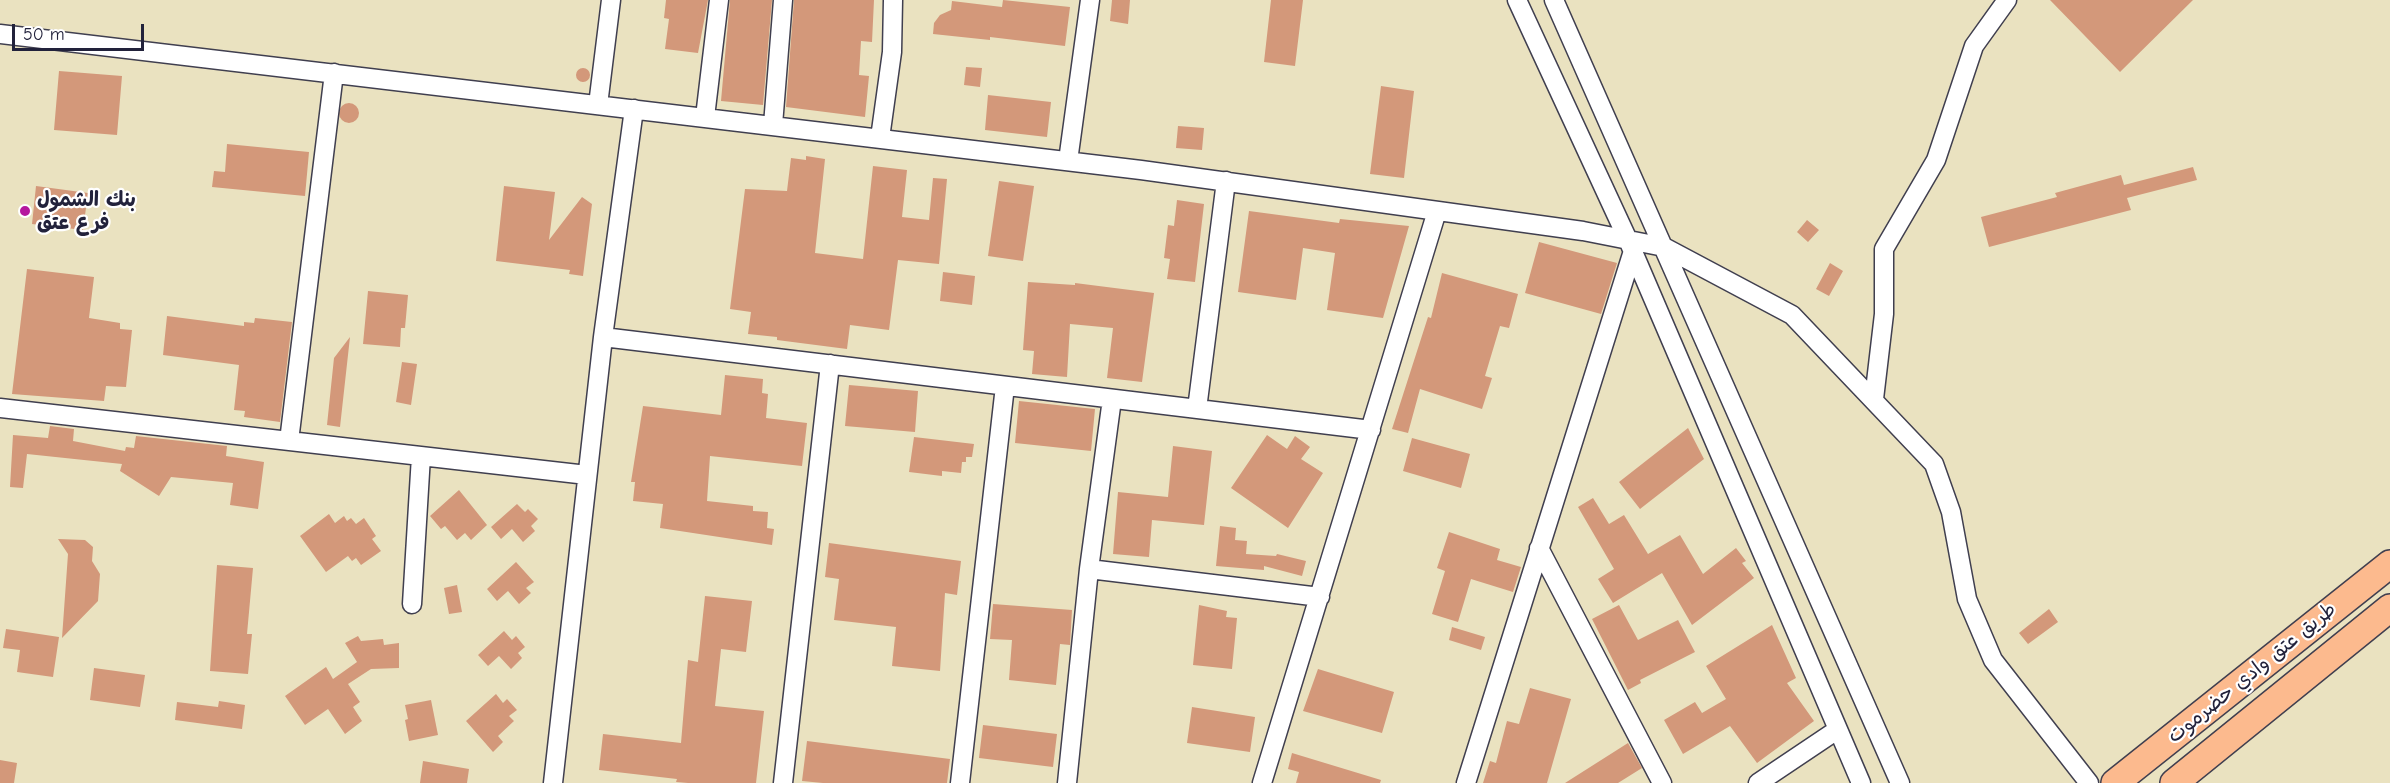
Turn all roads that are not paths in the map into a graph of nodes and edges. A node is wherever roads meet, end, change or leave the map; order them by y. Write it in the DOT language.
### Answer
graph roads {
  1 [pos="611,0"];
  2 [pos="719,0"];
  3 [pos="783,0"];
  4 [pos="893,0"];
  5 [pos="1090,0"];
  6 [pos="1517,0"];
  7 [pos="1554,0"];
  8 [pos="2007,0"];
  9 [pos="0,34"];
  10 [pos="334,73"];
  11 [pos="598,105"];
  12 [pos="634,109"];
  13 [pos="705,117"];
  14 [pos="772,125"];
  15 [pos="880,138"];
  16 [pos="1068,161"];
  17 [pos="1226,181"];
  18 [pos="1437,211"];
  19 [pos="1630,245"];
  20 [pos="1664,247"];
  21 [pos="603,337"];
  22 [pos="830,364"];
  23 [pos="1005,386"];
  24 [pos="1112,399"];
  25 [pos="1874,399"];
  26 [pos="0,408"];
  27 [pos="1197,409"];
  28 [pos="1371,430"];
  29 [pos="289,441"];
  30 [pos="421,456"];
  31 [pos="587,475"];
  32 [pos="1539,548"];
  33 [pos="2390,564"];
  34 [pos="1089,569"];
  35 [pos="1320,597"];
  36 [pos="412,604"];
  37 [pos="2390,608"];
  38 [pos="1837,730"];
  39 [pos="553,783"];
  40 [pos="783,783"];
  41 [pos="960,783"];
  42 [pos="1067,783"];
  43 [pos="1262,783"];
  44 [pos="1466,783"];
  45 [pos="1662,783"];
  46 [pos="1758,783"];
  47 [pos="1861,783"];
  48 [pos="1900,783"];
  49 [pos="2089,783"];
  50 [pos="2115,783"];
  51 [pos="2174,783"];
  1 -- 11 [label="street"];
  2 -- 13 [label="street"];
  3 -- 14 [label="street"];
  4 -- 15 [label="street"];
  5 -- 16 [label="street"];
  6 -- 19 [label="street"];
  7 -- 20 [label="street"];
  8 -- 25 [label="street"];
  9 -- 10 [label="street"];
  10 -- 11 [label="street"];
  10 -- 29 [label="street"];
  11 -- 12 [label="street"];
  12 -- 13 [label="street"];
  12 -- 21 [label="street"];
  13 -- 14 [label="street"];
  14 -- 15 [label="street"];
  15 -- 16 [label="street"];
  16 -- 17 [label="street"];
  17 -- 18 [label="street"];
  17 -- 27 [label="street"];
  18 -- 19 [label="street"];
  18 -- 28 [label="street"];
  19 -- 20 [label="street"];
  19 -- 32 [label="street"];
  19 -- 38 [label="street"];
  20 -- 25 [label="street"];
  20 -- 48 [label="street"];
  21 -- 22 [label="street"];
  21 -- 31 [label="street"];
  22 -- 23 [label="street"];
  22 -- 40 [label="street"];
  23 -- 24 [label="street"];
  23 -- 41 [label="street"];
  24 -- 27 [label="street"];
  24 -- 34 [label="street"];
  25 -- 49 [label="street"];
  26 -- 29 [label="street"];
  27 -- 28 [label="street"];
  28 -- 35 [label="street"];
  29 -- 30 [label="street"];
  30 -- 31 [label="street"];
  30 -- 36 [label="street"];
  31 -- 39 [label="street"];
  32 -- 44 [label="street"];
  32 -- 45 [label="street"];
  33 -- 50 [label="main road, طريق عتق وادي حضرموت"];
  34 -- 35 [label="street"];
  34 -- 42 [label="street"];
  35 -- 43 [label="street"];
  37 -- 51 [label="main road, طريق عتق وادي حضرموت"];
  38 -- 46 [label="street"];
  38 -- 47 [label="street"];
}
